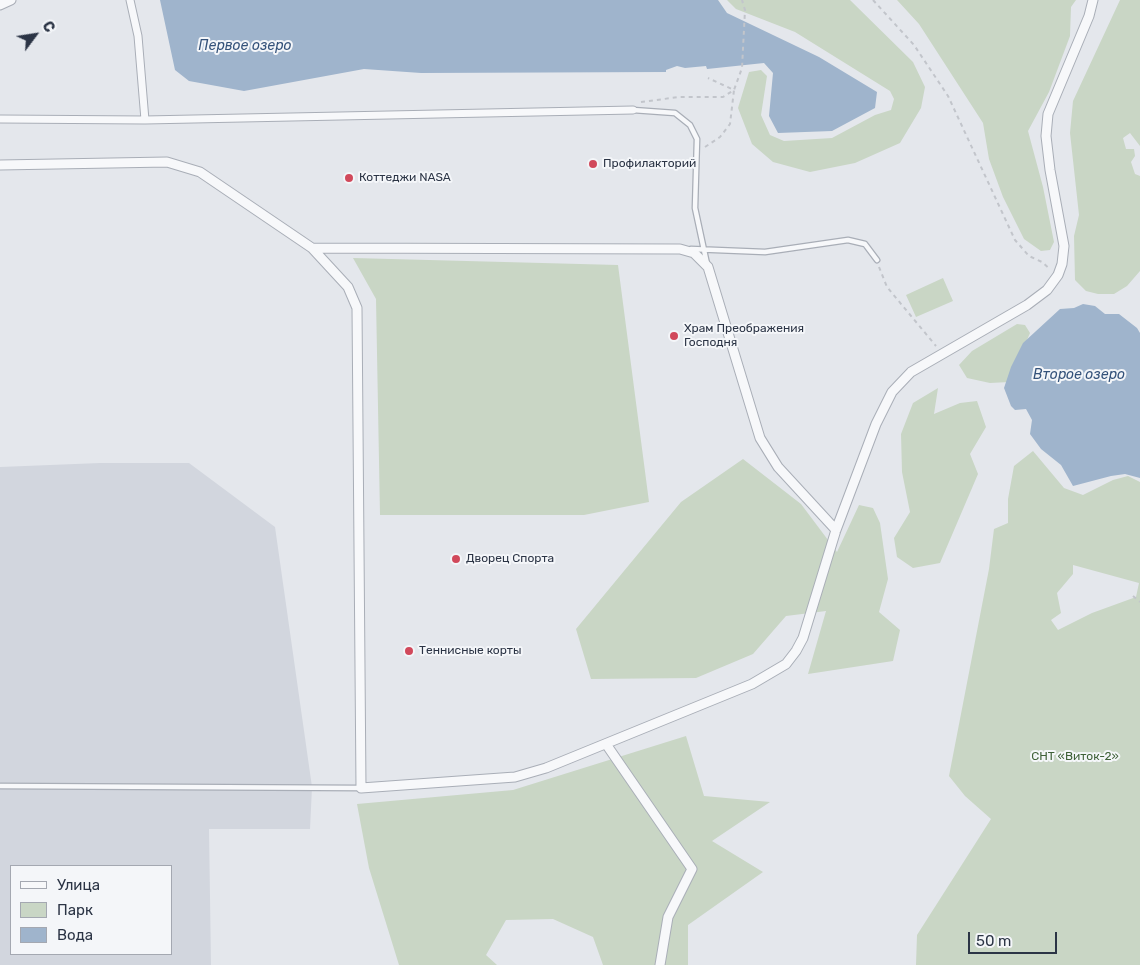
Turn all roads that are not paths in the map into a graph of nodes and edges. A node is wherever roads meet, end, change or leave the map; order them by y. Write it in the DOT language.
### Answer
graph roads {
  1 [pos="12,0"];
  2 [pos="130,0"];
  3 [pos="1093,0"];
  4 [pos="0,5"];
  5 [pos="633,110"];
  6 [pos="0,119"];
  7 [pos="145,120"];
  8 [pos="0,165"];
  9 [pos="312,248"];
  10 [pos="680,249"];
  11 [pos="703,249"];
  12 [pos="877,260"];
  13 [pos="708,268"];
  14 [pos="836,530"];
  15 [pos="606,744"];
  16 [pos="0,786"];
  17 [pos="361,788"];
  18 [pos="660,965"];
  1 -- 4 [label="street"];
  2 -- 7 [label="street"];
  3 -- 14 [label="street"];
  5 -- 7 [label="street"];
  5 -- 11 [label="lane"];
  6 -- 7 [label="street"];
  8 -- 9 [label="street"];
  9 -- 10 [label="street"];
  9 -- 17 [label="street"];
  10 -- 11 [label="lane"];
  10 -- 13 [label="street"];
  11 -- 12 [label="lane"];
  11 -- 13 [label="lane"];
  13 -- 14 [label="street"];
  14 -- 15 [label="street"];
  15 -- 17 [label="street"];
  15 -- 18 [label="street"];
  16 -- 17 [label="lane"];
}
